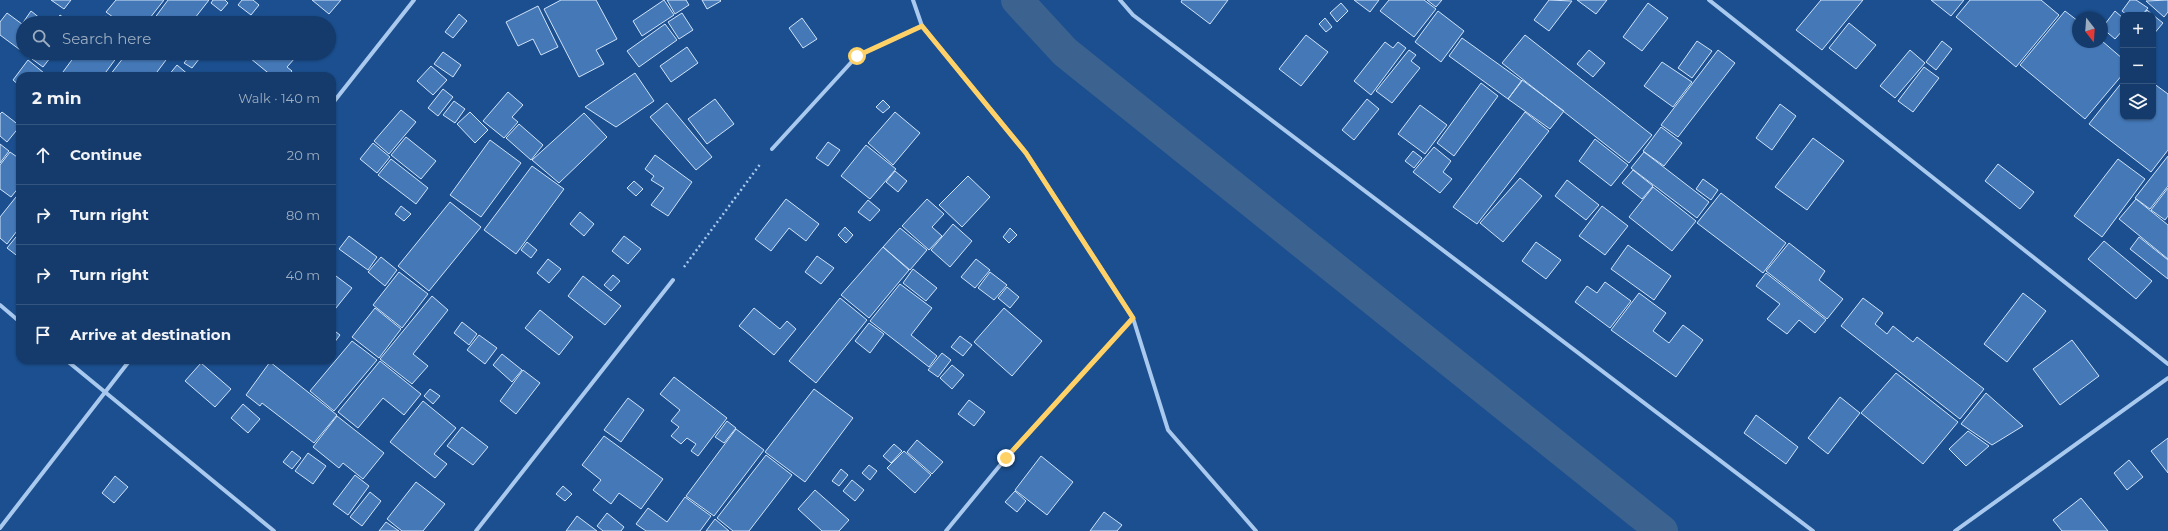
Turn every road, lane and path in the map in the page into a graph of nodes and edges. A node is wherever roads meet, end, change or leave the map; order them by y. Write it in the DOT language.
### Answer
graph roads {
  1 [pos="414,0"];
  2 [pos="913,0"];
  3 [pos="1120,0"];
  4 [pos="1710,0"];
  5 [pos="922,26"];
  6 [pos="336,99"];
  7 [pos="772,149"];
  8 [pos="673,280"];
  9 [pos="0,305"];
  10 [pos="1133,318"];
  11 [pos="16,319"];
  12 [pos="71,364"];
  13 [pos="127,364"];
  14 [pos="2168,364"];
  15 [pos="2168,378"];
  16 [pos="105,392"];
  17 [pos="0,528"];
  18 [pos="274,531"];
  19 [pos="476,531"];
  20 [pos="946,531"];
  21 [pos="1256,531"];
  22 [pos="1813,531"];
  23 [pos="1955,531"];
  1 -- 6 [label="street"];
  2 -- 5 [label="street"];
  3 -- 22 [label="street"];
  4 -- 14 [label="street"];
  5 -- 7 [label="street"];
  5 -- 10 [label="street"];
  7 -- 8 [label="path"];
  8 -- 19 [label="street"];
  9 -- 11 [label="street"];
  10 -- 20 [label="street"];
  10 -- 21 [label="street"];
  12 -- 16 [label="street"];
  13 -- 16 [label="street"];
  15 -- 23 [label="street"];
  16 -- 17 [label="street"];
  16 -- 18 [label="street"];
}
